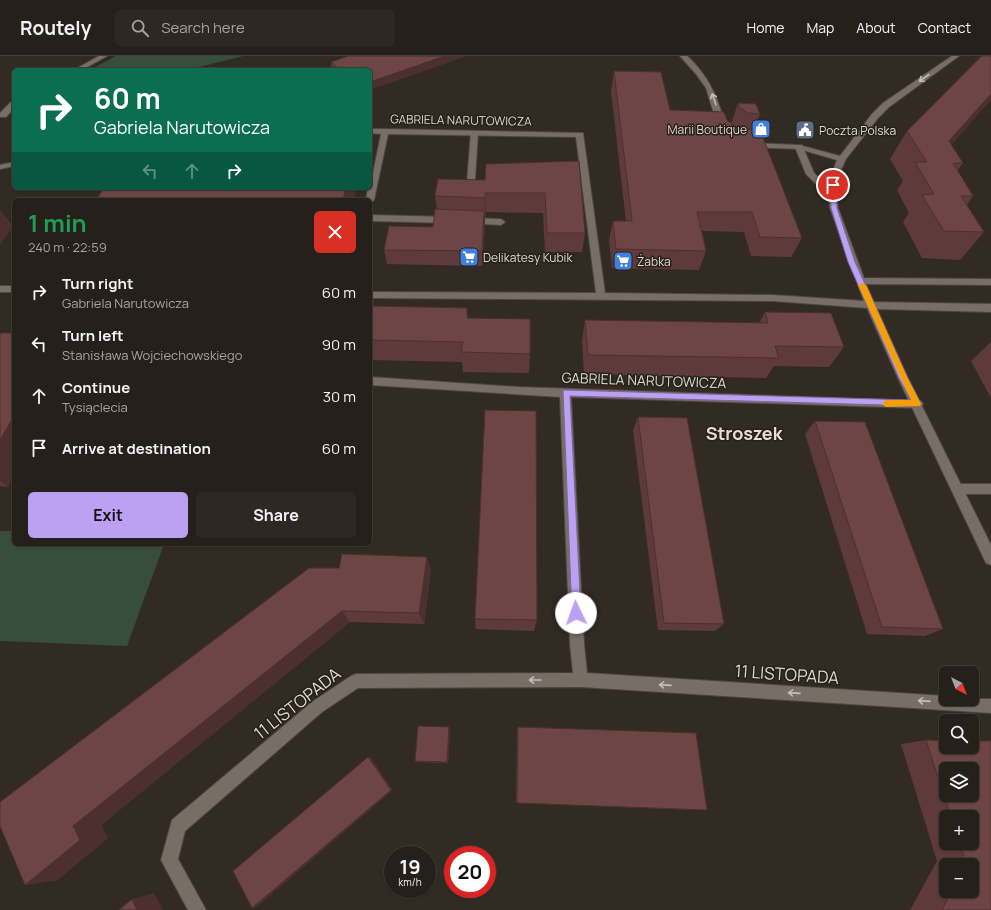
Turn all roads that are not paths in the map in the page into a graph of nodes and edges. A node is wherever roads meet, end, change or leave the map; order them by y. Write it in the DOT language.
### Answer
graph roads {
  1 [pos="104,56"];
  2 [pos="683,56"];
  3 [pos="956,56"];
  4 [pos="81,68"];
  5 [pos="12,106"];
  6 [pos="12,117"];
  7 [pos="372,131"];
  8 [pos="385,131"];
  9 [pos="474,133"];
  10 [pos="725,138"];
  11 [pos="742,145"];
  12 [pos="799,147"];
  13 [pos="842,158"];
  14 [pos="12,164"];
  15 [pos="0,167"];
  16 [pos="470,195"];
  17 [pos="832,195"];
  18 [pos="370,198"];
  19 [pos="372,218"];
  20 [pos="501,222"];
  21 [pos="860,281"];
  22 [pos="991,282"];
  23 [pos="0,289"];
  24 [pos="12,289"];
  25 [pos="372,295"];
  26 [pos="601,297"];
  27 [pos="871,305"];
  28 [pos="991,308"];
  29 [pos="372,381"];
  30 [pos="566,393"];
  31 [pos="917,404"];
  32 [pos="958,489"];
  33 [pos="991,489"];
  34 [pos="991,559"];
  35 [pos="581,680"];
  36 [pos="991,706"];
  37 [pos="196,910"];
  1 -- 4 [label="street"];
  10 -- 2 [label="street, one-way"];
  3 -- 13 [label="street, one-way"];
  5 -- 6 [label="street"];
  7 -- 8 [label="street, GABRIELA NARUTOWICZA"];
  8 -- 9 [label="street, GABRIELA NARUTOWICZA"];
  8 -- 18 [label="street"];
  9 -- 16 [label="street"];
  9 -- 26 [label="street, GABRIELA NARUTOWICZA"];
  11 -- 12 [label="street"];
  12 -- 13 [label="street"];
  12 -- 17 [label="street"];
  13 -- 17 [label="street"];
  14 -- 15 [label="street"];
  17 -- 21 [label="street"];
  19 -- 20 [label="street"];
  21 -- 22 [label="street"];
  21 -- 27 [label="street"];
  23 -- 24 [label="street"];
  25 -- 26 [label="street"];
  26 -- 27 [label="street"];
  27 -- 28 [label="street"];
  27 -- 31 [label="street"];
  29 -- 30 [label="street, GABRIELA NARUTOWICZA"];
  30 -- 31 [label="street, GABRIELA NARUTOWICZA"];
  30 -- 35 [label="street"];
  31 -- 32 [label="street"];
  32 -- 33 [label="street"];
  32 -- 34 [label="street"];
  36 -- 35 [label="street, 11 LISTOPADA, one-way"];
  35 -- 37 [label="street, 11 LISTOPADA, one-way"];
}
